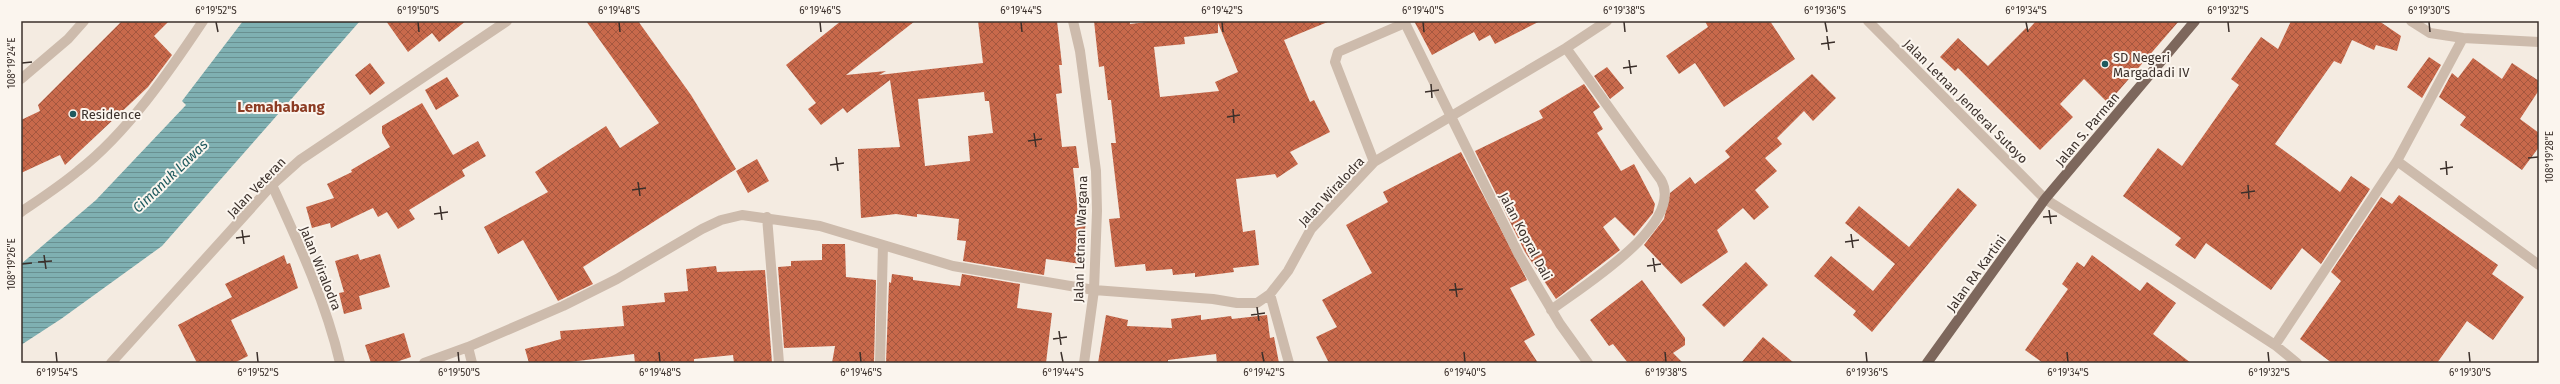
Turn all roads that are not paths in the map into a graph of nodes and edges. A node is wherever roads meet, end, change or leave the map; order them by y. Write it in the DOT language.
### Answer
graph roads {
  1 [pos="84,21"];
  2 [pos="203,21"];
  3 [pos="507,21"];
  4 [pos="1073,21"];
  5 [pos="1607,21"];
  6 [pos="1868,21"];
  7 [pos="2195,21"];
  8 [pos="2411,21"];
  9 [pos="1405,22"];
  10 [pos="2463,38"];
  11 [pos="2539,42"];
  12 [pos="1566,48"];
  13 [pos="21,79"];
  14 [pos="1451,116"];
  15 [pos="2397,161"];
  16 [pos="1374,162"];
  17 [pos="272,185"];
  18 [pos="2045,199"];
  19 [pos="21,212"];
  20 [pos="768,217"];
  21 [pos="883,245"];
  22 [pos="2539,265"];
  23 [pos="1094,290"];
  24 [pos="1270,294"];
  25 [pos="1551,310"];
  26 [pos="2275,345"];
  27 [pos="468,347"];
  28 [pos="1582,361"];
  29 [pos="111,363"];
  30 [pos="340,363"];
  31 [pos="424,363"];
  32 [pos="472,363"];
  33 [pos="779,363"];
  34 [pos="880,363"];
  35 [pos="1084,363"];
  36 [pos="1289,363"];
  37 [pos="1927,363"];
  38 [pos="2297,363"];
  1 -- 13 [label="street"];
  2 -- 19 [label="street"];
  3 -- 17 [label="street, Jalan Veteran"];
  4 -- 23 [label="street, Jalan Letnan Wargana"];
  5 -- 12 [label="street, Jalan Wiralodra"];
  6 -- 18 [label="street, Jalan Letnan Jenderal Sutoyo"];
  7 -- 18 [label="main road, Jalan S. Parman"];
  8 -- 10 [label="street"];
  9 -- 14 [label="street, Jalan Kopral Dali"];
  9 -- 16 [label="street"];
  10 -- 11 [label="street"];
  10 -- 15 [label="street"];
  12 -- 14 [label="street, Jalan Wiralodra"];
  12 -- 25 [label="street"];
  14 -- 16 [label="street, Jalan Wiralodra"];
  14 -- 25 [label="street, Jalan Kopral Dali"];
  15 -- 22 [label="street"];
  15 -- 26 [label="street"];
  16 -- 24 [label="street, Jalan Wiralodra"];
  17 -- 29 [label="street, Jalan Veteran"];
  17 -- 30 [label="street, Jalan Wiralodra"];
  18 -- 26 [label="street, Jalan Letnan Jenderal Sutoyo"];
  18 -- 37 [label="main road, Jalan RA Kartini"];
  20 -- 21 [label="street, Jalan Wiralodra"];
  20 -- 27 [label="street, Jalan Wiralodra"];
  20 -- 33 [label="street"];
  21 -- 23 [label="street, Jalan Wiralodra"];
  21 -- 34 [label="street"];
  23 -- 24 [label="street, Jalan Wiralodra"];
  23 -- 35 [label="street, Jalan Letnan Wargana"];
  24 -- 36 [label="street"];
  25 -- 28 [label="street, Jalan Kopral Dali"];
  26 -- 38 [label="street, Jalan Letnan Jenderal Sutoyo"];
  27 -- 31 [label="street, Jalan Wiralodra"];
  27 -- 32 [label="street"];
}
